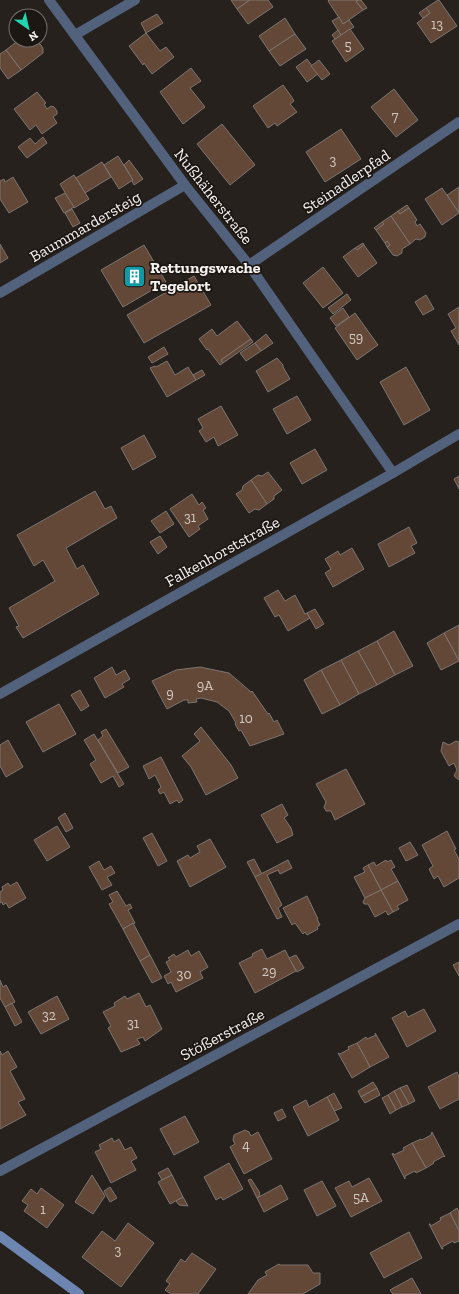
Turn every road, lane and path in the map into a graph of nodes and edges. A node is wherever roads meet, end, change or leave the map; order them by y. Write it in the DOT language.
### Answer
graph roads {
  1 [pos="49,0"];
  2 [pos="135,0"];
  3 [pos="75,35"];
  4 [pos="459,122"];
  5 [pos="185,185"];
  6 [pos="249,265"];
  7 [pos="0,293"];
  8 [pos="459,434"];
  9 [pos="393,473"];
  10 [pos="0,694"];
  11 [pos="459,924"];
  12 [pos="0,1171"];
  13 [pos="0,1236"];
  14 [pos="79,1294"];
  1 -- 3 [label="street, Nußhäherstraße"];
  2 -- 3 [label="street"];
  3 -- 5 [label="street, Nußhäherstraße"];
  4 -- 6 [label="street, Steinadlerpfad"];
  5 -- 6 [label="street, Nußhäherstraße"];
  5 -- 7 [label="street, Baummardersteig"];
  6 -- 9 [label="street, Nußhäherstraße"];
  8 -- 9 [label="street, Falkenhorststraße"];
  9 -- 10 [label="street, Falkenhorststraße"];
  11 -- 12 [label="street, Stößerstraße"];
  13 -- 14 [label="main road"];
}
